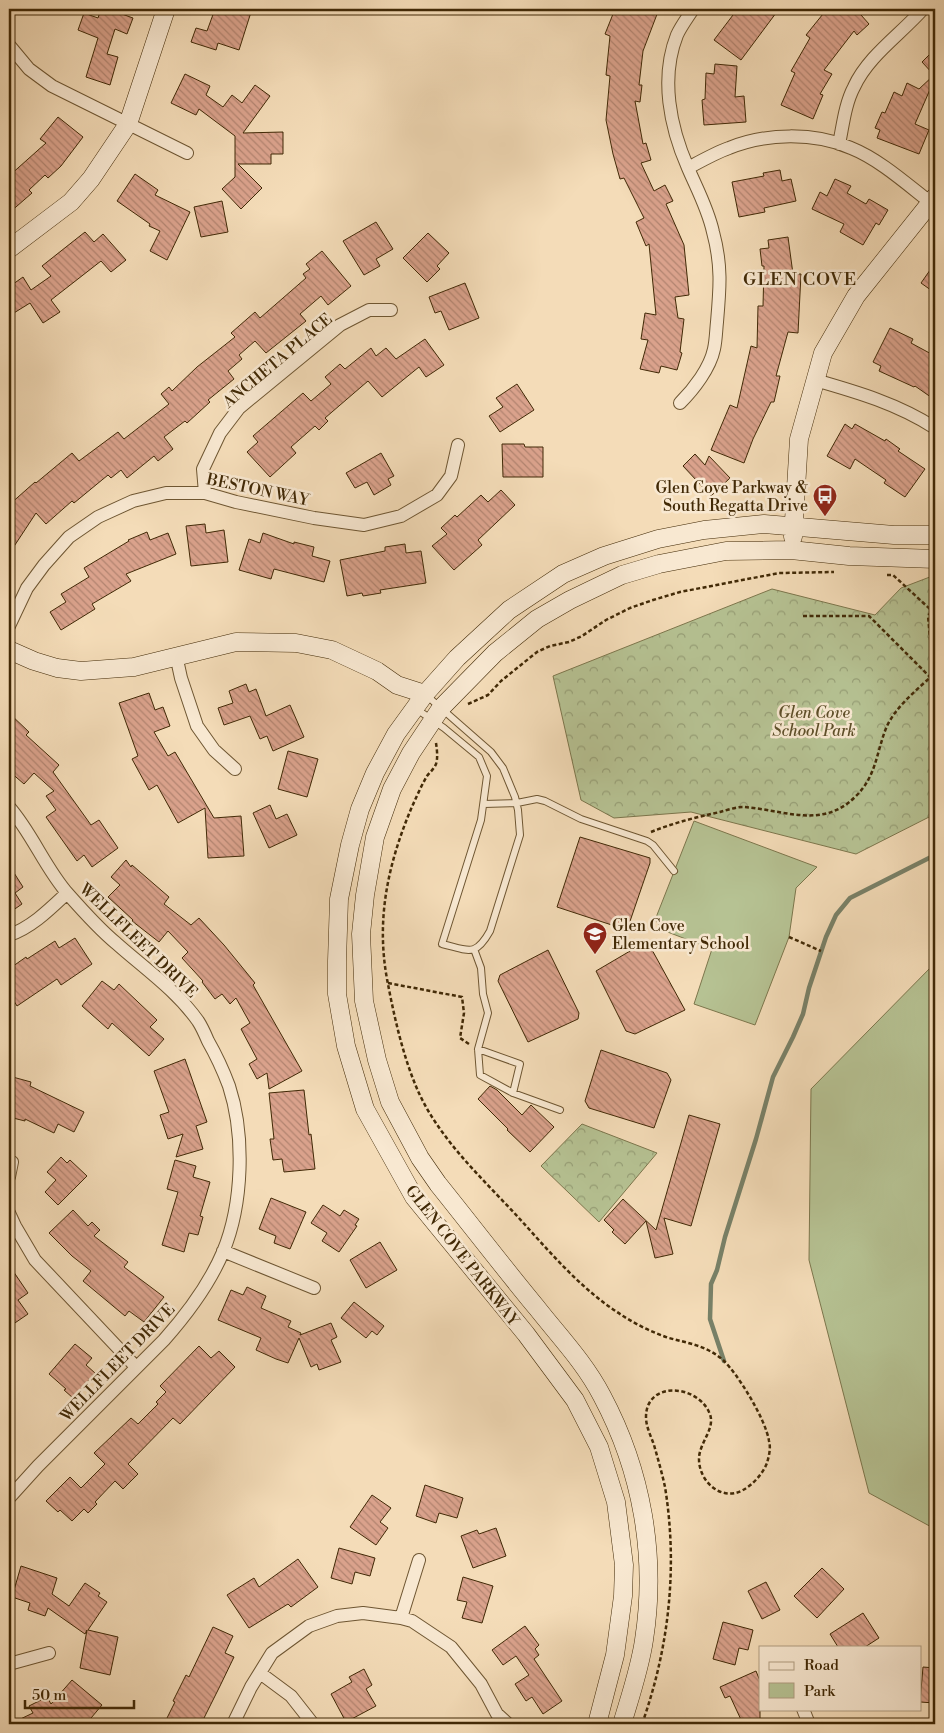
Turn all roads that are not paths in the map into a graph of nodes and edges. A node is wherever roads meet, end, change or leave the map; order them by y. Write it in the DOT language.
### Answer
graph roads {
  1 [pos="166,9"];
  2 [pos="693,9"];
  3 [pos="923,9"];
  4 [pos="9,45"];
  5 [pos="128,124"];
  6 [pos="839,144"];
  7 [pos="187,153"];
  8 [pos="688,168"];
  9 [pos="934,202"];
  10 [pos="9,249"];
  11 [pos="391,310"];
  12 [pos="815,380"];
  13 [pos="680,403"];
  14 [pos="935,428"];
  15 [pos="458,445"];
  16 [pos="205,493"];
  17 [pos="794,526"];
  18 [pos="935,535"];
  19 [pos="791,550"];
  20 [pos="935,559"];
  21 [pos="9,626"];
  22 [pos="9,650"];
  23 [pos="176,655"];
  24 [pos="420,701"];
  25 [pos="442,718"];
  26 [pos="234,769"];
  27 [pos="516,803"];
  28 [pos="484,804"];
  29 [pos="9,807"];
  30 [pos="674,871"];
  31 [pos="67,893"];
  32 [pos="9,935"];
  33 [pos="474,950"];
  34 [pos="478,1049"];
  35 [pos="513,1092"];
  36 [pos="560,1110"];
  37 [pos="12,1162"];
  38 [pos="9,1177"];
  39 [pos="9,1213"];
  40 [pos="223,1252"];
  41 [pos="314,1288"];
  42 [pos="136,1367"];
  43 [pos="9,1498"];
  44 [pos="419,1560"];
  45 [pos="400,1618"];
  46 [pos="49,1653"];
  47 [pos="9,1664"];
  48 [pos="260,1673"];
  49 [pos="803,1710"];
  50 [pos="232,1724"];
  51 [pos="313,1724"];
  52 [pos="508,1724"];
  53 [pos="597,1724"];
  54 [pos="622,1724"];
  55 [pos="809,1724"];
  1 -- 5 [label="main road"];
  2 -- 8 [label="street"];
  3 -- 6 [label="street"];
  4 -- 5 [label="street"];
  5 -- 7 [label="street"];
  5 -- 10 [label="main road"];
  6 -- 8 [label="street"];
  6 -- 9 [label="street"];
  8 -- 13 [label="street"];
  9 -- 12 [label="main road"];
  11 -- 16 [label="street, ANCHETA PLACE"];
  12 -- 14 [label="street"];
  12 -- 17 [label="main road"];
  15 -- 16 [label="street, BESTON WAY"];
  16 -- 21 [label="street, BESTON WAY"];
  17 -- 18 [label="main road, GLEN COVE PARKWAY"];
  17 -- 19 [label="main road"];
  17 -- 24 [label="main road, GLEN COVE PARKWAY"];
  19 -- 20 [label="main road, GLEN COVE PARKWAY"];
  19 -- 25 [label="main road, GLEN COVE PARKWAY"];
  22 -- 23 [label="main road"];
  23 -- 24 [label="main road"];
  23 -- 26 [label="street"];
  24 -- 25 [label="lane"];
  24 -- 25 [label="lane"];
  24 -- 53 [label="main road, GLEN COVE PARKWAY"];
  25 -- 27 [label="lane"];
  25 -- 28 [label="lane"];
  25 -- 54 [label="main road, GLEN COVE PARKWAY"];
  27 -- 28 [label="lane"];
  27 -- 30 [label="lane"];
  27 -- 33 [label="lane"];
  28 -- 33 [label="lane"];
  29 -- 31 [label="street, WELLFLEET DRIVE"];
  31 -- 32 [label="street"];
  31 -- 40 [label="street, WELLFLEET DRIVE"];
  33 -- 34 [label="lane"];
  34 -- 35 [label="lane"];
  34 -- 35 [label="lane"];
  35 -- 36 [label="lane"];
  37 -- 38 [label="street"];
  39 -- 42 [label="street"];
  40 -- 41 [label="street"];
  40 -- 42 [label="street, WELLFLEET DRIVE"];
  42 -- 43 [label="street, WELLFLEET DRIVE"];
  44 -- 45 [label="street"];
  45 -- 48 [label="street"];
  45 -- 52 [label="street"];
  46 -- 47 [label="street"];
  48 -- 50 [label="street"];
  48 -- 51 [label="street"];
  49 -- 55 [label="street"];
}
